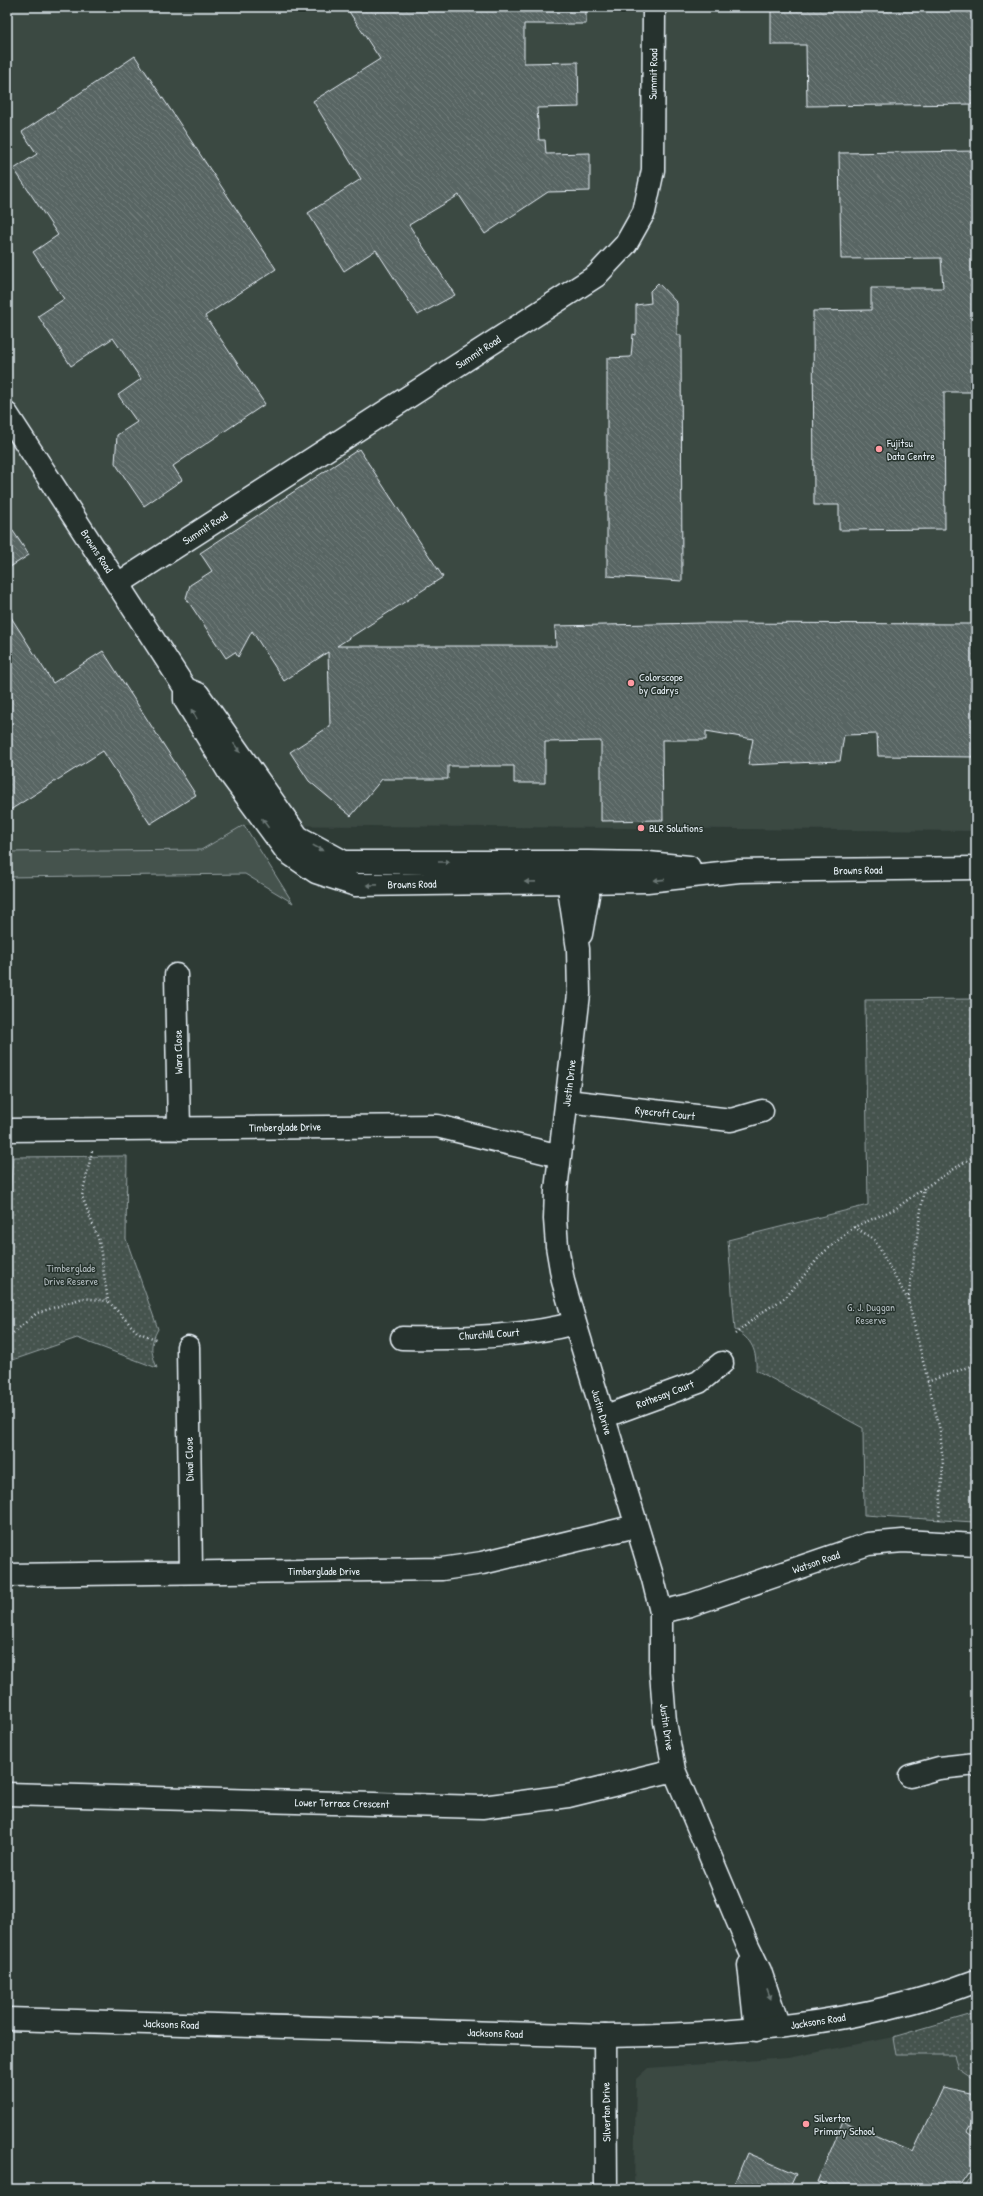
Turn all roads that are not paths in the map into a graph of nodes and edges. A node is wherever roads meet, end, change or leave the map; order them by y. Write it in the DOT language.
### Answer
graph roads {
  1 [pos="654,7"];
  2 [pos="7,414"];
  3 [pos="118,584"];
  4 [pos="976,868"];
  5 [pos="579,872"];
  6 [pos="176,975"];
  7 [pos="567,1101"];
  8 [pos="762,1111"];
  9 [pos="179,1129"];
  10 [pos="7,1130"];
  11 [pos="560,1156"];
  12 [pos="575,1323"];
  13 [pos="402,1338"];
  14 [pos="188,1347"];
  15 [pos="722,1363"];
  16 [pos="604,1417"];
  17 [pos="636,1526"];
  18 [pos="976,1546"];
  19 [pos="191,1572"];
  20 [pos="7,1575"];
  21 [pos="661,1612"];
  22 [pos="976,1764"];
  23 [pos="674,1770"];
  24 [pos="910,1776"];
  25 [pos="7,1794"];
  26 [pos="748,1946"];
  27 [pos="976,1981"];
  28 [pos="7,2020"];
  29 [pos="779,2027"];
  30 [pos="756,2030"];
  31 [pos="605,2036"];
  32 [pos="606,2189"];
  1 -- 3 [label="street, Summit Road"];
  2 -- 3 [label="street, Browns Road"];
  3 -- 5 [label="street, Browns Road"];
  4 -- 5 [label="street, Browns Road"];
  5 -- 7 [label="street, Justin Drive"];
  6 -- 9 [label="street, Wara Close"];
  7 -- 8 [label="street, Ryecroft Court"];
  7 -- 11 [label="street, Justin Drive"];
  9 -- 10 [label="street, Timberglade Drive"];
  9 -- 11 [label="street, Timberglade Drive"];
  11 -- 12 [label="street, Justin Drive"];
  12 -- 13 [label="street, Churchill Court"];
  12 -- 16 [label="street, Justin Drive"];
  14 -- 19 [label="street, Diwai Close"];
  15 -- 16 [label="street, Rothesay Court"];
  16 -- 17 [label="street, Justin Drive"];
  17 -- 19 [label="street, Timberglade Drive"];
  17 -- 21 [label="street, Justin Drive"];
  18 -- 21 [label="street, Watson Road"];
  19 -- 20 [label="street, Timberglade Drive"];
  21 -- 23 [label="street, Justin Drive"];
  22 -- 24 [label="street"];
  23 -- 25 [label="street, Lower Terrace Crescent"];
  23 -- 26 [label="street, Justin Drive"];
  26 -- 29 [label="street, Justin Drive, one-way"];
  26 -- 30 [label="street, Justin Drive"];
  27 -- 29 [label="street, Jacksons Road"];
  28 -- 31 [label="street, Jacksons Road"];
  29 -- 30 [label="street, Jacksons Road"];
  30 -- 31 [label="street, Jacksons Road"];
  31 -- 32 [label="street, Silverton Drive"];
}
